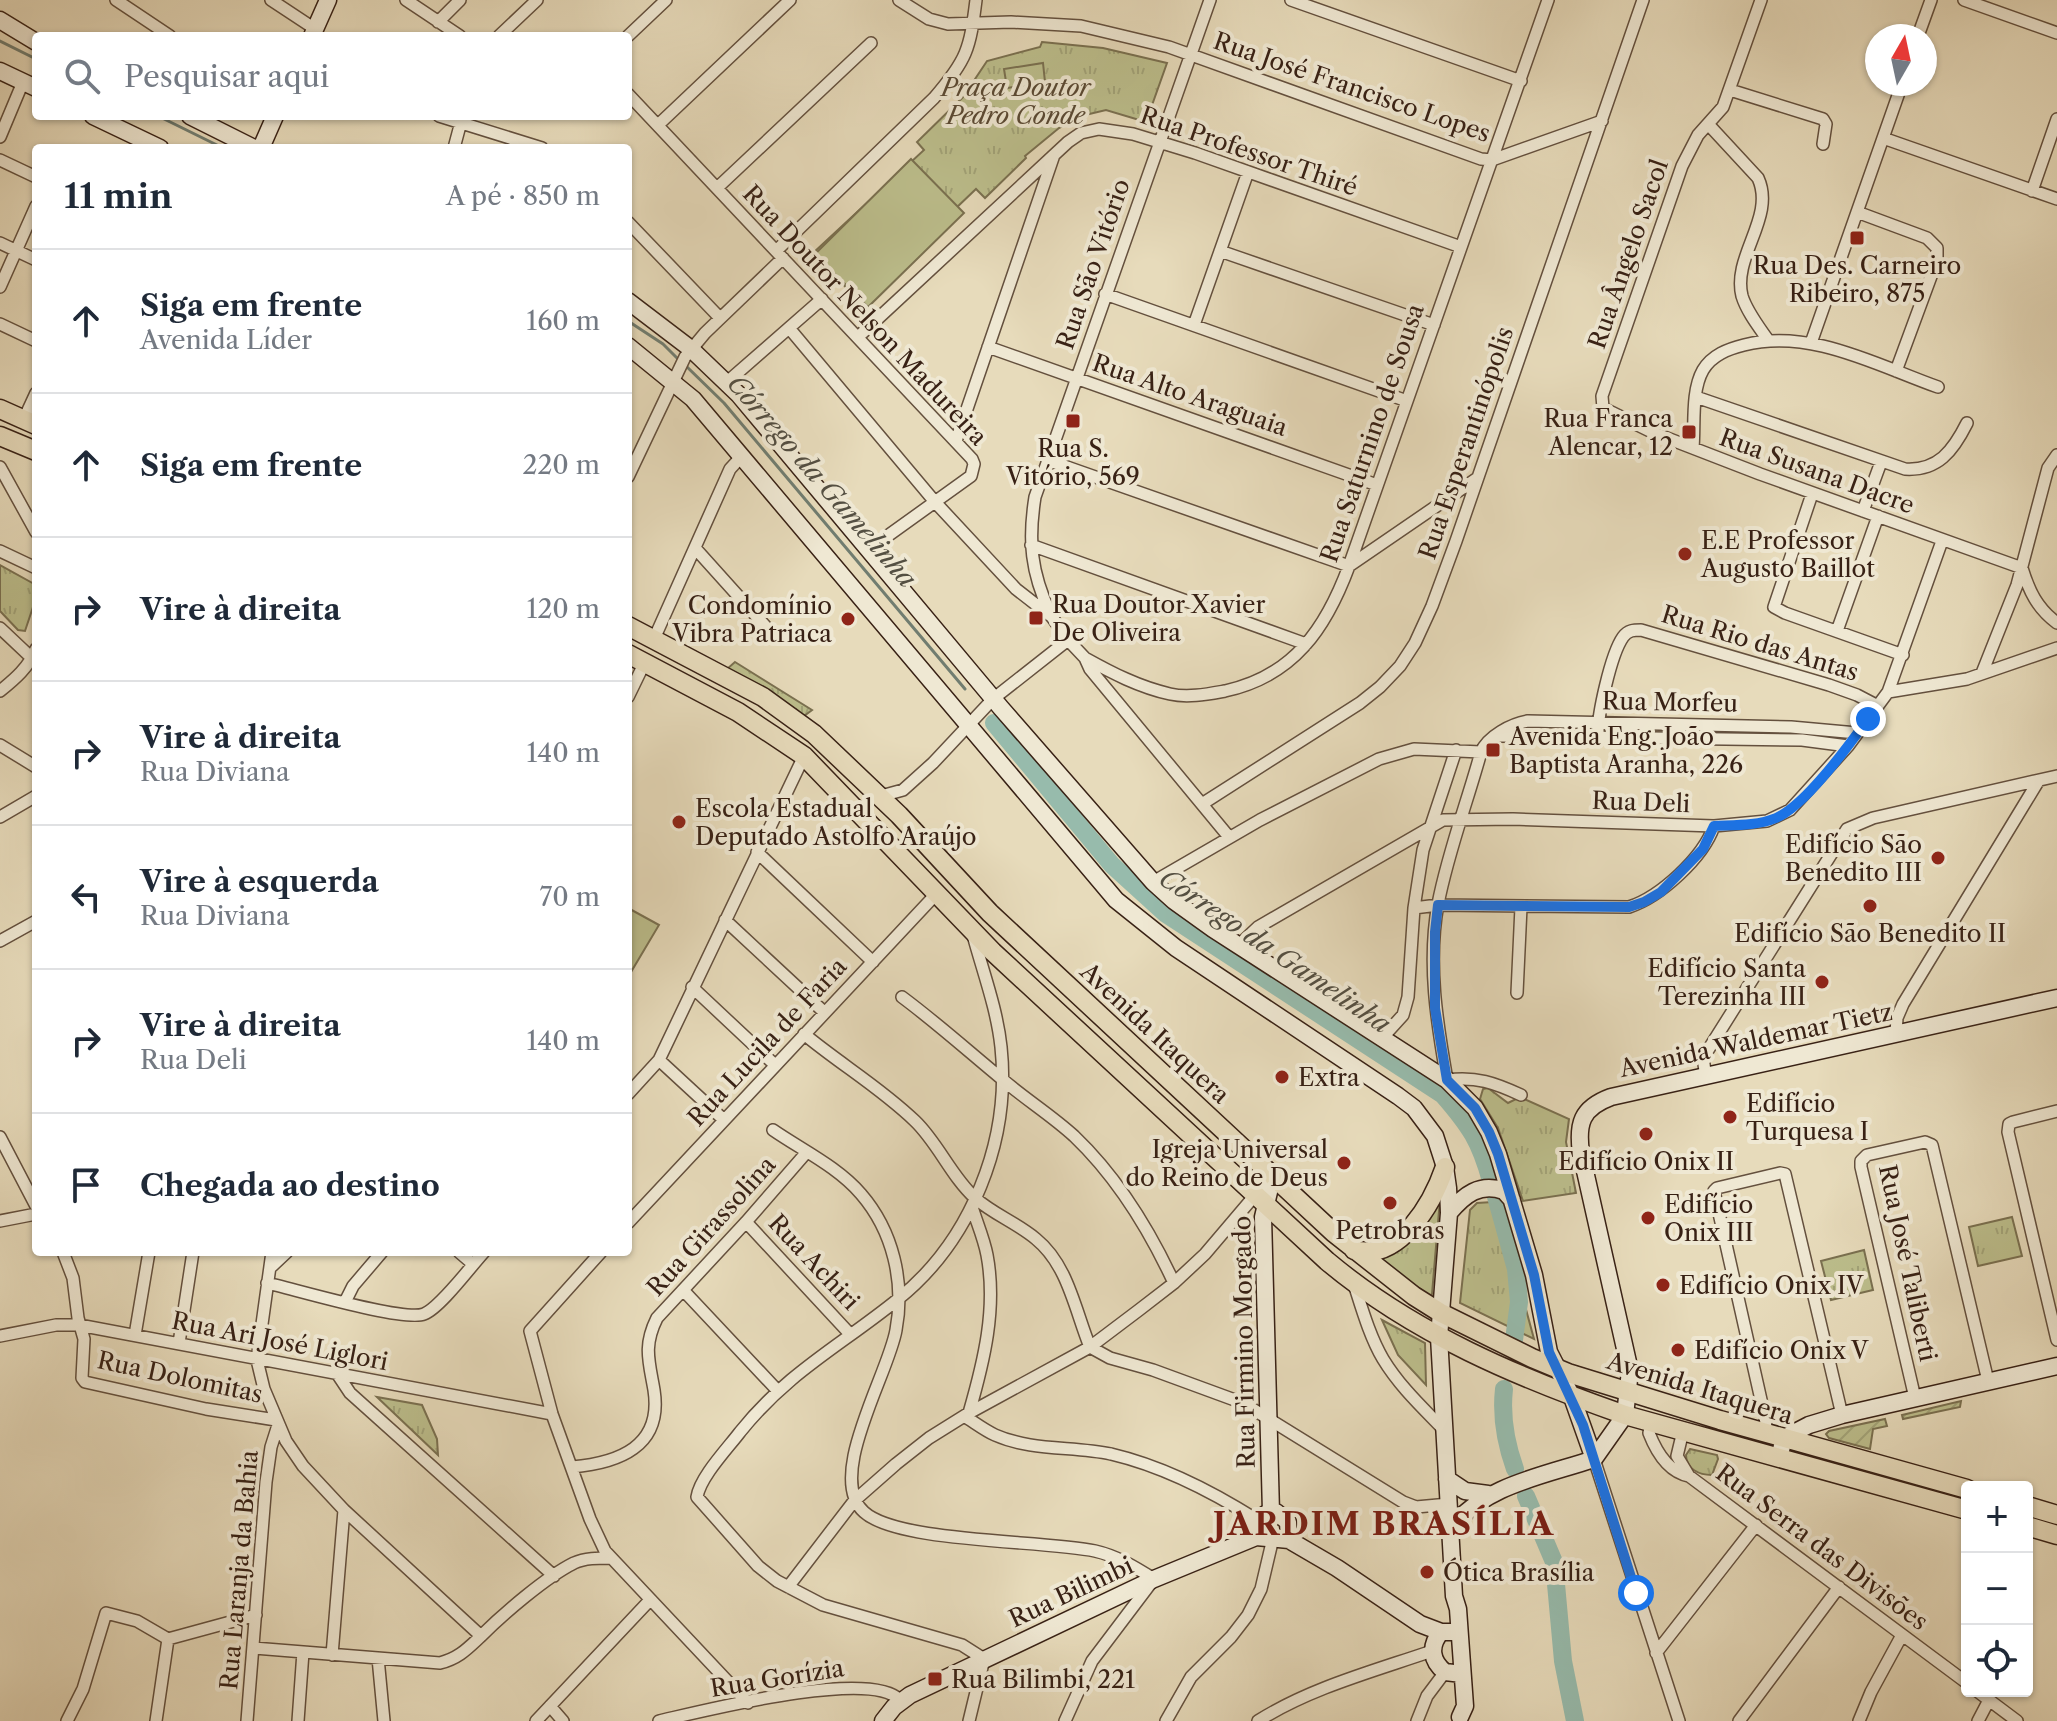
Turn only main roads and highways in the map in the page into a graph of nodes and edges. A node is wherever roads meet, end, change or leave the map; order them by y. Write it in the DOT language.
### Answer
graph roads {
  1 [pos="328,0"];
  2 [pos="0,20"];
  3 [pos="313,32"];
  4 [pos="32,40"];
  5 [pos="0,71"];
  6 [pos="30,85"];
  7 [pos="101,120"];
  8 [pos="198,120"];
  9 [pos="273,120"];
  10 [pos="149,144"];
  11 [pos="246,144"];
  12 [pos="263,144"];
  13 [pos="632,304"];
  14 [pos="632,349"];
  15 [pos="0,409"];
  16 [pos="30,422"];
  17 [pos="0,436"];
  18 [pos="32,447"];
  19 [pos="632,628"];
  20 [pos="637,658"];
  21 [pos="2057,998"];
  22 [pos="1445,1167"];
  23 [pos="1268,1171"];
  24 [pos="1514,1205"];
  25 [pos="1266,1208"];
  26 [pos="1449,1213"];
  27 [pos="1354,1250"];
  28 [pos="1441,1313"];
  29 [pos="1439,1337"];
  30 [pos="2057,1366"];
  31 [pos="1558,1369"];
  32 [pos="1628,1393"];
  33 [pos="1572,1397"];
  34 [pos="1625,1415"];
  35 [pos="1784,1438"];
  36 [pos="1779,1458"];
  37 [pos="1594,1459"];
  38 [pos="1447,1479"];
  39 [pos="1961,1487"];
  40 [pos="1488,1494"];
  41 [pos="1961,1508"];
  42 [pos="2033,1508"];
  43 [pos="2057,1515"];
  44 [pos="1261,1523"];
  45 [pos="2033,1528"];
  46 [pos="1450,1529"];
  47 [pos="2057,1535"];
  48 [pos="1281,1539"];
  49 [pos="1454,1596"];
  50 [pos="1440,1639"];
  51 [pos="1461,1650"];
  52 [pos="1453,1673"];
  53 [pos="1460,1719"];
  54 [pos="883,1721"];
  1 -- 3 [label="main road"];
  2 -- 4 [label="main road"];
  5 -- 6 [label="main road"];
  7 -- 10 [label="main road"];
  8 -- 11 [label="main road"];
  9 -- 12 [label="main road"];
  13 -- 24 [label="main road"];
  14 -- 22 [label="main road"];
  15 -- 16 [label="main road"];
  17 -- 18 [label="main road"];
  19 -- 23 [label="main road, Avenida Itaquera"];
  20 -- 25 [label="main road, Avenida Itaquera"];
  21 -- 32 [label="main road, Avenida Waldemar Tietz"];
  22 -- 26 [label="main road"];
  22 -- 27 [label="main road"];
  23 -- 25 [label="main road, Rua Firmino Morgado"];
  23 -- 27 [label="main road, Avenida Itaquera"];
  24 -- 26 [label="main road"];
  24 -- 31 [label="main road"];
  25 -- 29 [label="main road, Avenida Itaquera"];
  25 -- 44 [label="main road, Rua Firmino Morgado"];
  26 -- 28 [label="main road"];
  27 -- 28 [label="main road, Avenida Itaquera"];
  28 -- 29 [label="main road"];
  28 -- 31 [label="main road, Avenida Itaquera"];
  29 -- 33 [label="main road, Avenida Itaquera"];
  29 -- 38 [label="main road"];
  30 -- 35 [label="main road"];
  31 -- 32 [label="main road, Avenida Itaquera"];
  31 -- 33 [label="main road"];
  32 -- 34 [label="main road, Avenida Waldemar Tietz"];
  32 -- 35 [label="main road, Avenida Itaquera"];
  33 -- 34 [label="main road, Avenida Itaquera"];
  33 -- 37 [label="main road"];
  34 -- 36 [label="main road, Avenida Itaquera"];
  34 -- 37 [label="main road"];
  35 -- 36 [label="main road"];
  35 -- 39 [label="main road, Avenida Itaquera"];
  36 -- 41 [label="main road, Avenida Itaquera"];
  37 -- 40 [label="main road"];
  38 -- 40 [label="main road"];
  38 -- 46 [label="main road"];
  40 -- 46 [label="main road"];
  42 -- 43 [label="main road"];
  44 -- 48 [label="main road"];
  44 -- 48 [label="main road"];
  44 -- 54 [label="main road, Rua Bilimbi"];
  45 -- 47 [label="main road"];
  46 -- 49 [label="main road"];
  48 -- 50 [label="main road"];
  49 -- 50 [label="main road"];
  49 -- 51 [label="main road"];
  50 -- 51 [label="main road"];
  50 -- 52 [label="main road"];
  50 -- 52 [label="main road"];
  51 -- 52 [label="main road"];
  52 -- 53 [label="main road"];
}
